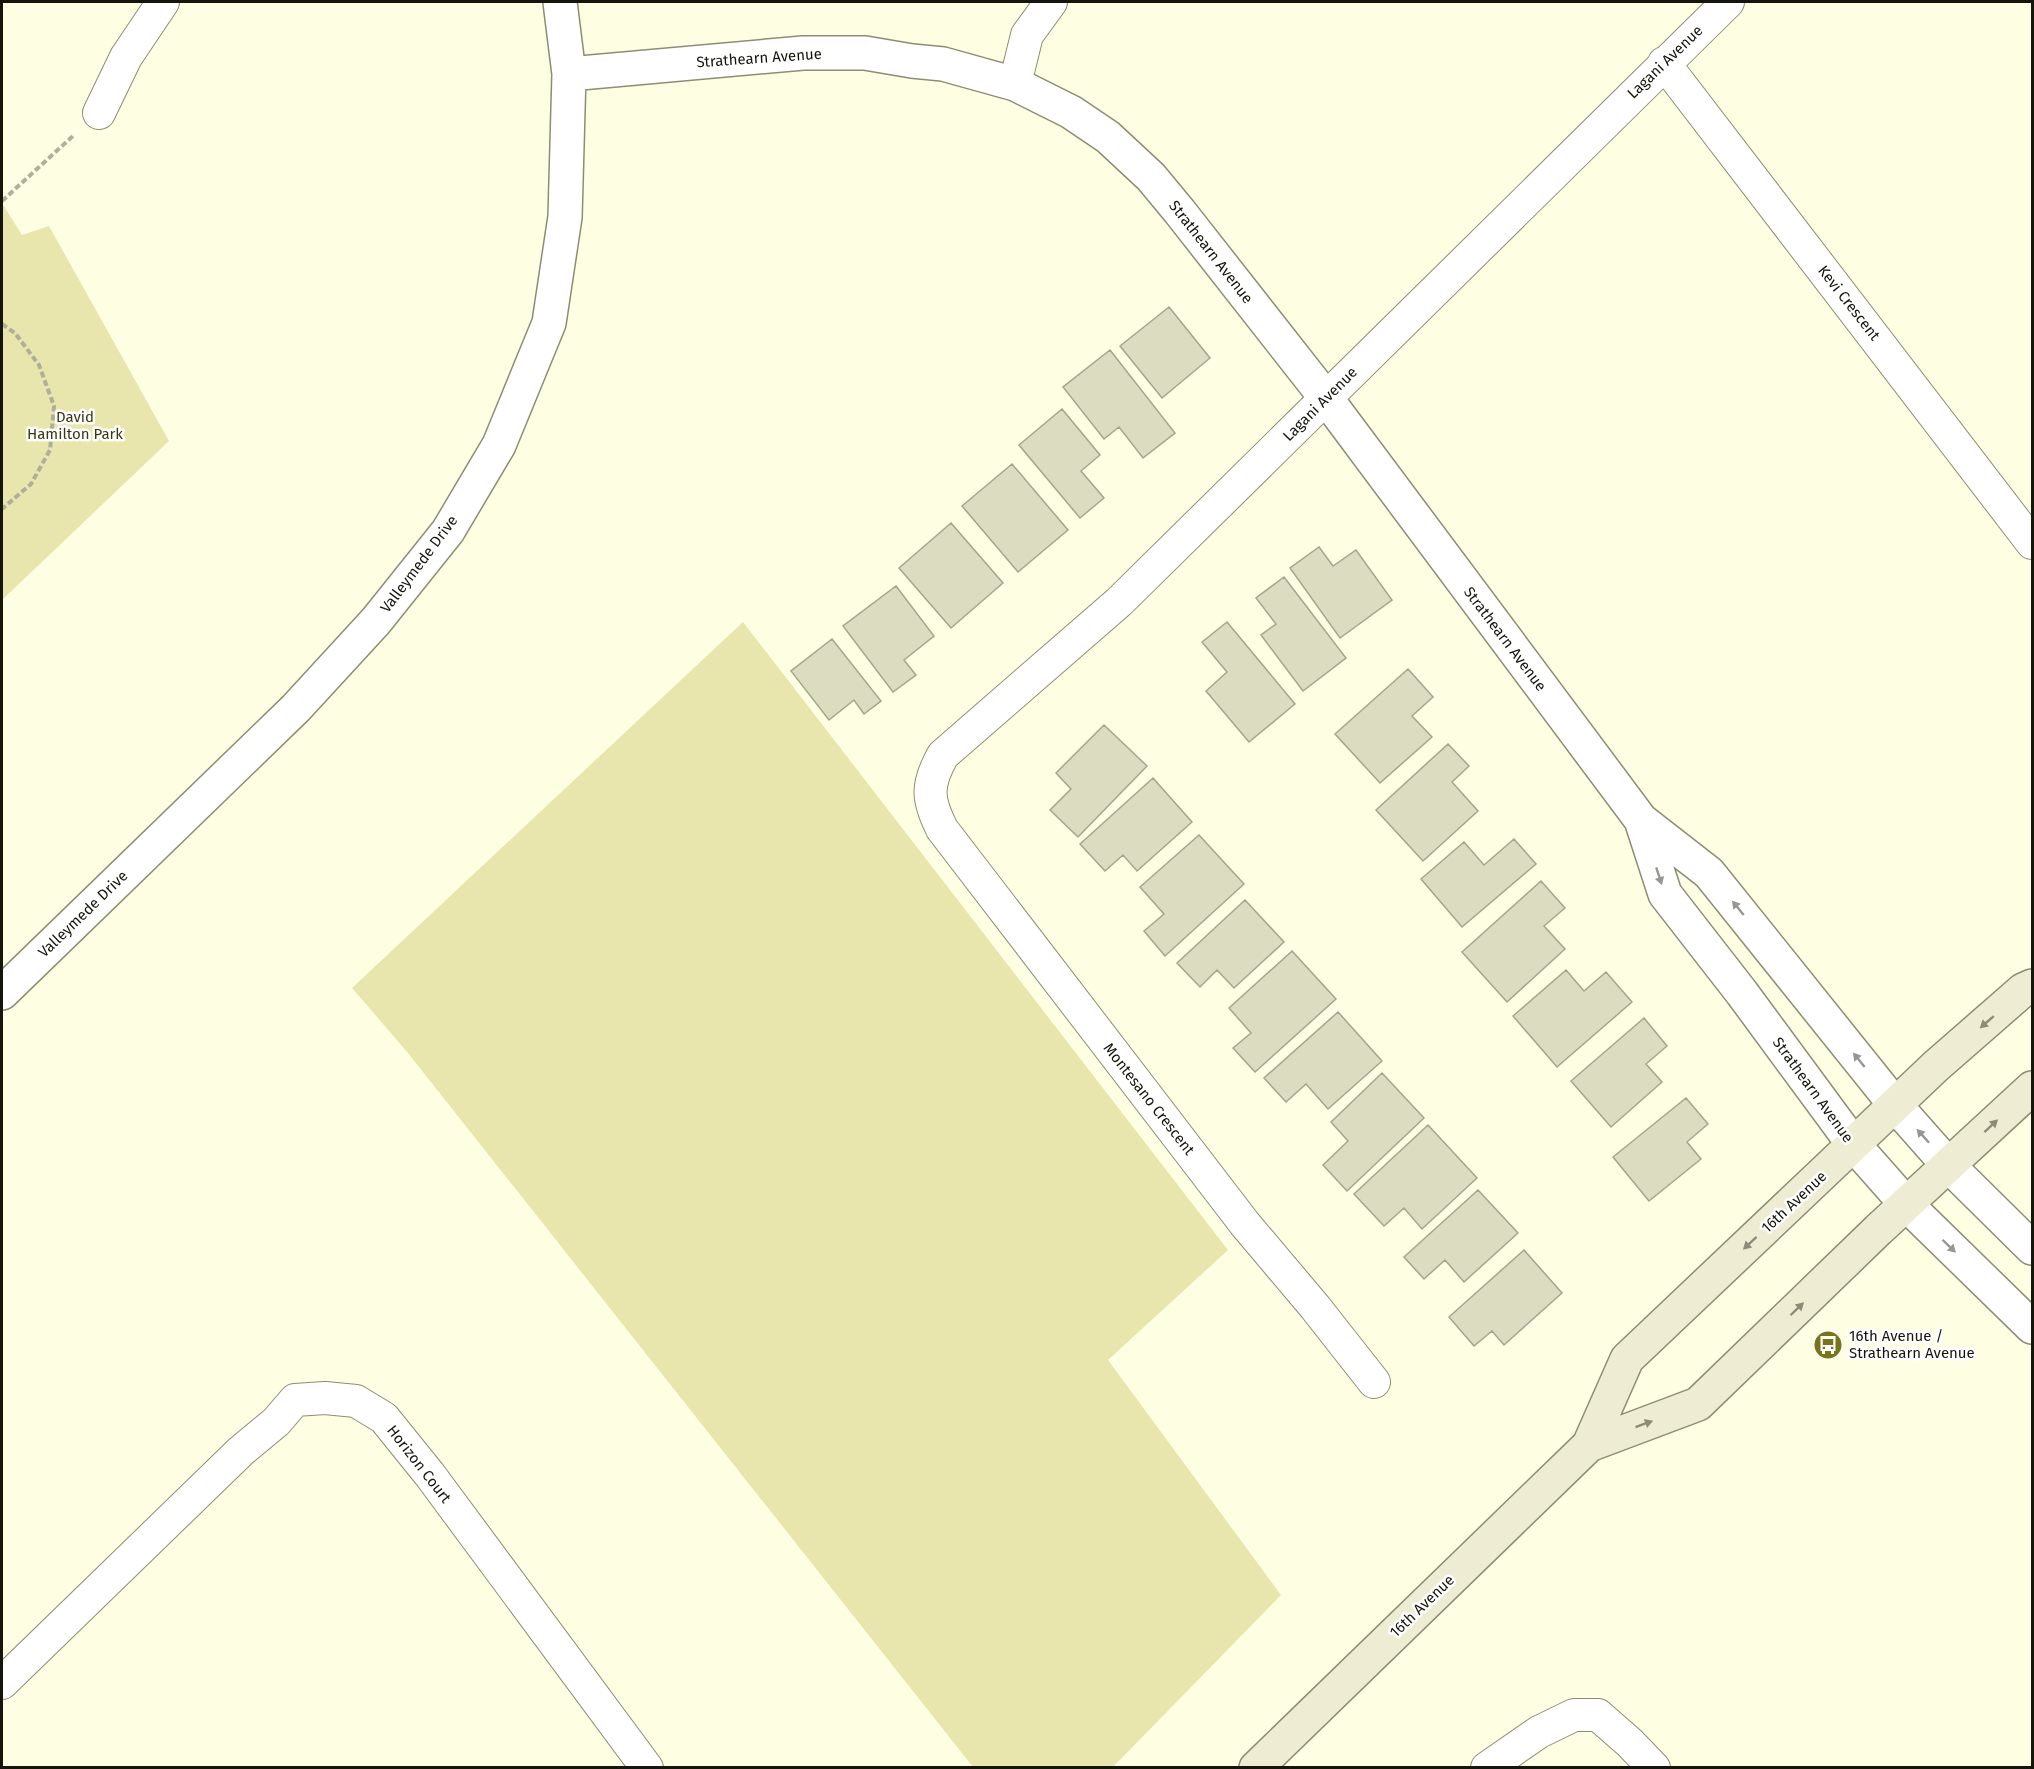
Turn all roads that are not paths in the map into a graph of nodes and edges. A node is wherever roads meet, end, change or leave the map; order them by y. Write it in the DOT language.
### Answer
graph roads {
  1 [pos="163,2"];
  2 [pos="560,2"];
  3 [pos="1051,2"];
  4 [pos="1728,2"];
  5 [pos="1664,63"];
  6 [pos="569,74"];
  7 [pos="1015,84"];
  8 [pos="99,113"];
  9 [pos="1326,398"];
  10 [pos="2032,543"];
  11 [pos="932,809"];
  12 [pos="1641,820"];
  13 [pos="2032,986"];
  14 [pos="2,993"];
  15 [pos="2032,1088"];
  16 [pos="1896,1106"];
  17 [pos="1854,1145"];
  18 [pos="1949,1166"];
  19 [pos="1907,1204"];
  20 [pos="2032,1248"];
  21 [pos="2032,1327"];
  22 [pos="1374,1382"];
  23 [pos="1589,1445"];
  24 [pos="2,1683"];
  25 [pos="646,1767"];
  26 [pos="1256,1767"];
  27 [pos="1487,1767"];
  28 [pos="1654,1767"];
  1 -- 8 [label="street"];
  2 -- 6 [label="street, Valleymede Drive"];
  3 -- 7 [label="street"];
  4 -- 5 [label="street, Lagani Avenue"];
  5 -- 9 [label="street, Lagani Avenue"];
  5 -- 10 [label="street, Kevi Crescent"];
  6 -- 7 [label="street, Strathearn Avenue"];
  6 -- 14 [label="street, Valleymede Drive"];
  7 -- 9 [label="street, Strathearn Avenue"];
  9 -- 11 [label="street, Lagani Avenue"];
  9 -- 12 [label="street, Strathearn Avenue"];
  11 -- 22 [label="street, Montesano Crescent"];
  16 -- 12 [label="street, Strathearn Avenue, one-way"];
  12 -- 17 [label="street, Strathearn Avenue, one-way"];
  13 -- 16 [label="main road, 16th Avenue, one-way"];
  18 -- 15 [label="main road, 16th Avenue, one-way"];
  16 -- 17 [label="main road, 16th Avenue"];
  18 -- 16 [label="street, Strathearn Avenue, one-way"];
  17 -- 19 [label="street, Strathearn Avenue"];
  17 -- 23 [label="main road, 16th Avenue, one-way"];
  18 -- 19 [label="main road, 16th Avenue"];
  18 -- 20 [label="street, Strathearn Avenue"];
  19 -- 21 [label="street, Strathearn Avenue, one-way"];
  23 -- 19 [label="main road, 16th Avenue, one-way"];
  23 -- 26 [label="main road, 16th Avenue"];
  24 -- 25 [label="street, Horizon Court"];
  27 -- 28 [label="street"];
}
